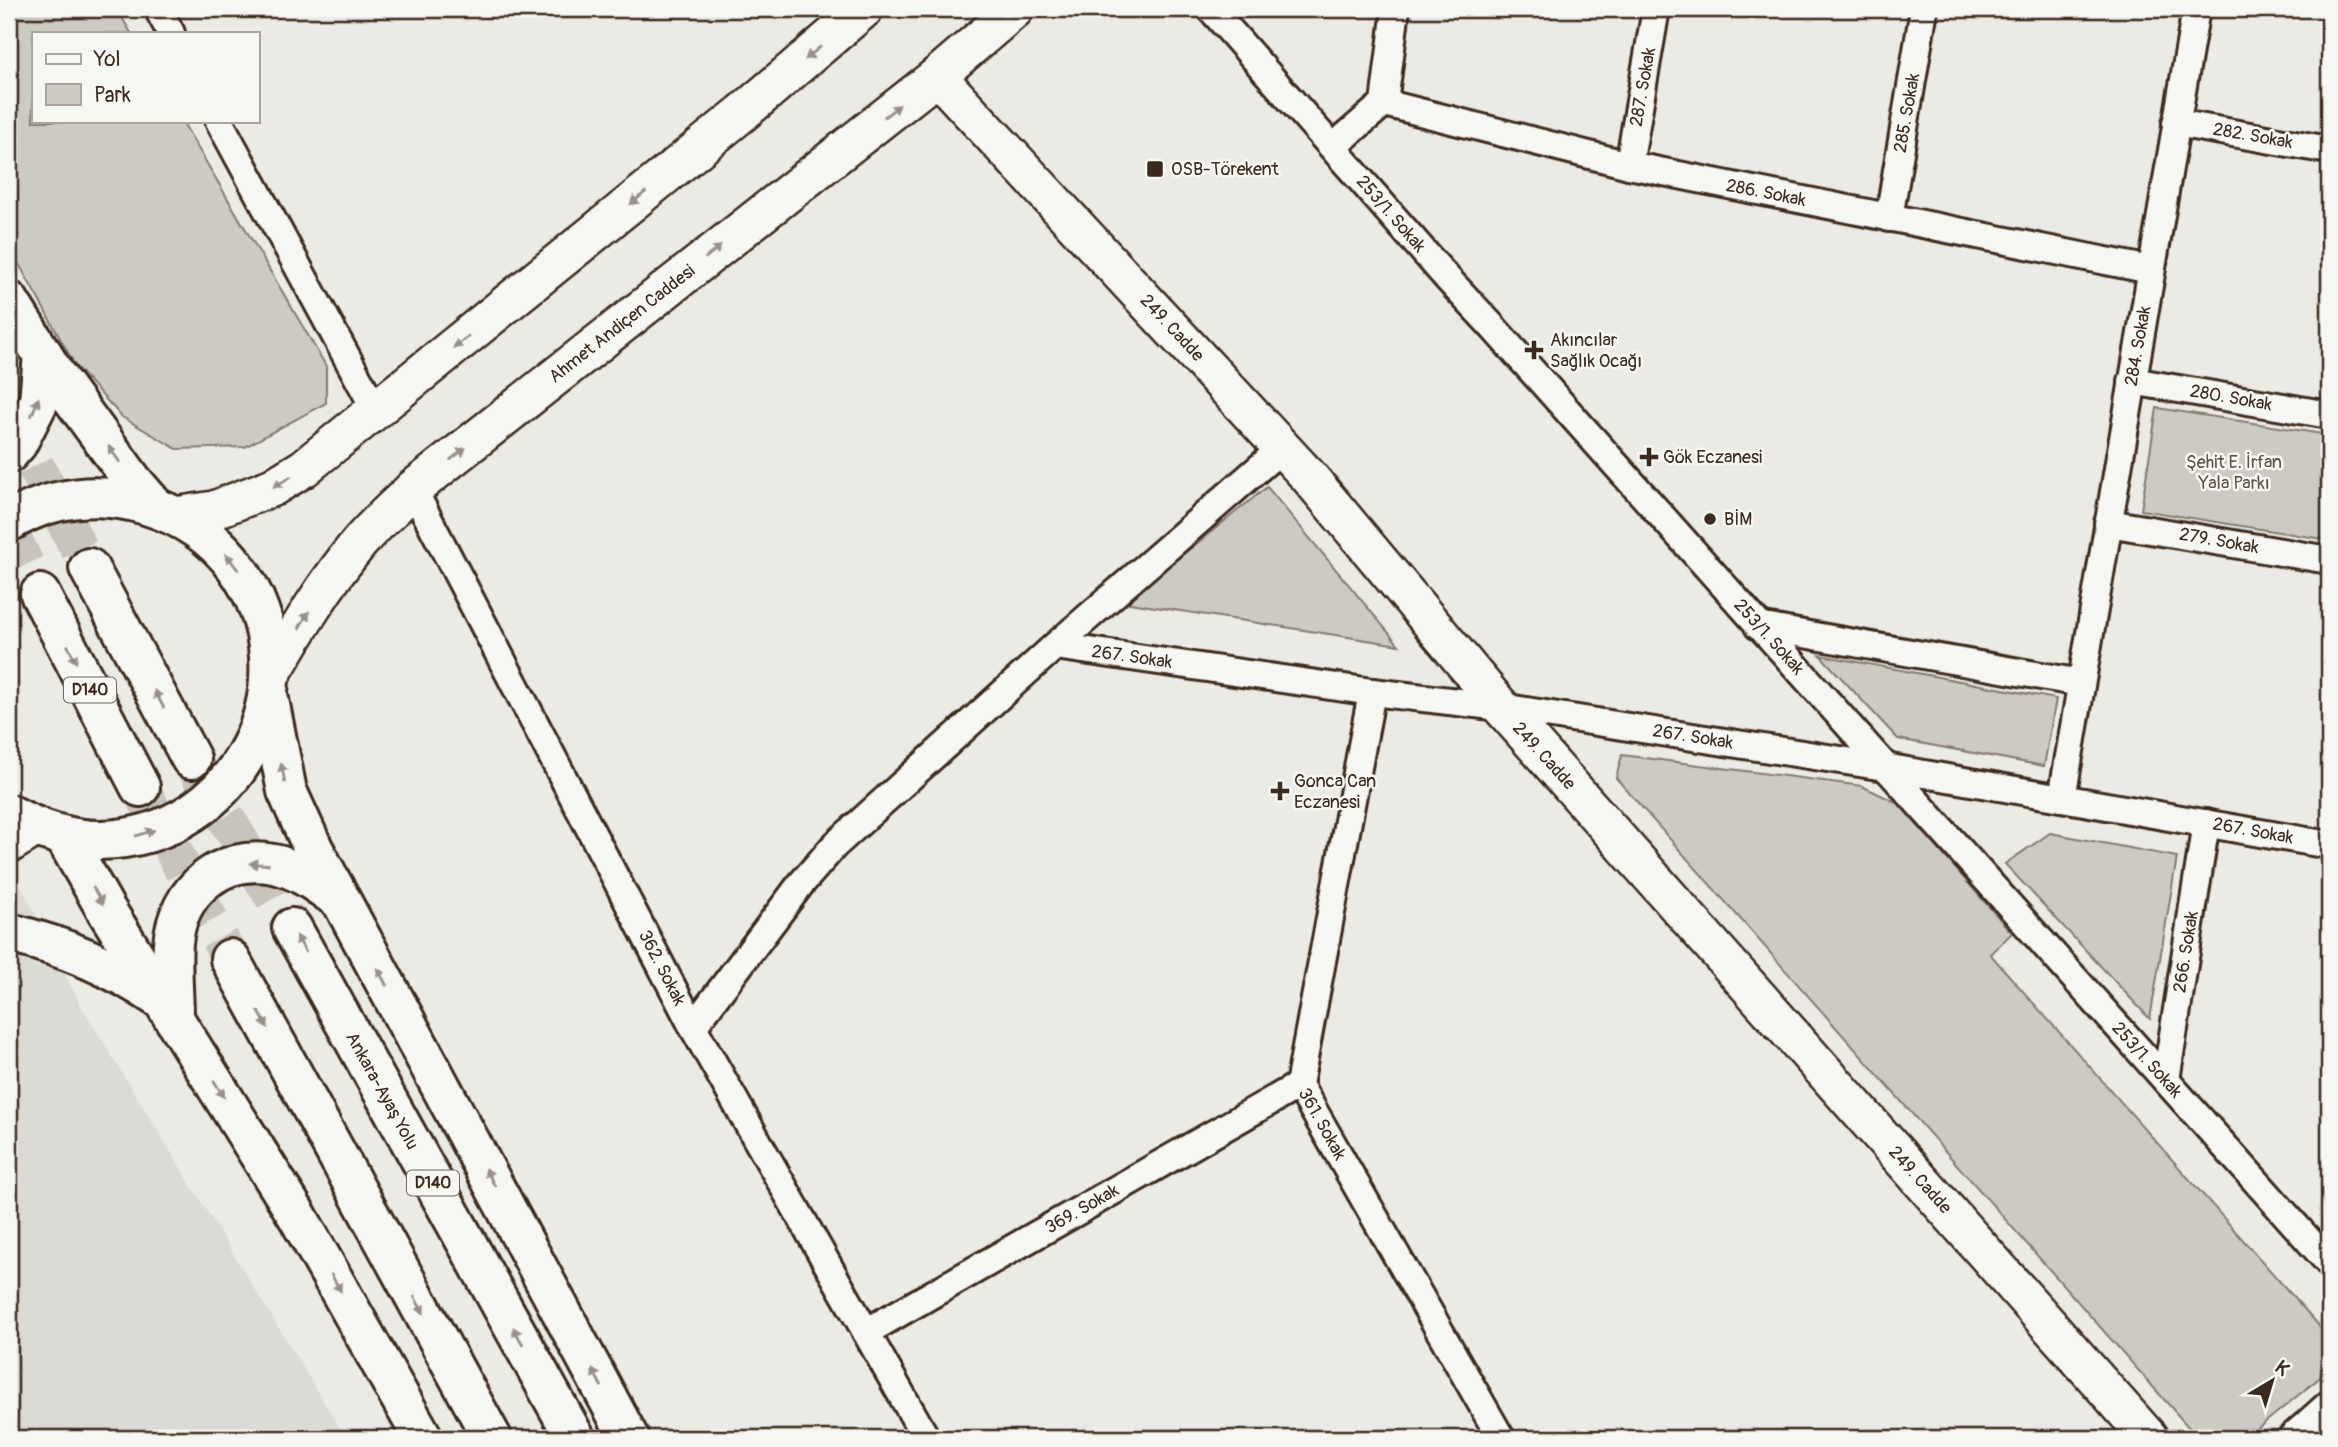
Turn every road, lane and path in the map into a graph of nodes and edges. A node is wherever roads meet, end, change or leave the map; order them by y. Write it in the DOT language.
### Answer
graph roads {
  1 [pos="158,9"];
  2 [pos="864,9"];
  3 [pos="1015,9"];
  4 [pos="1211,9"];
  5 [pos="1396,9"];
  6 [pos="1656,9"];
  7 [pos="1924,9"];
  8 [pos="2196,9"];
  9 [pos="170,32"];
  10 [pos="937,76"];
  11 [pos="1384,103"];
  12 [pos="220,122"];
  13 [pos="2176,123"];
  14 [pos="1333,147"];
  15 [pos="2329,150"];
  16 [pos="1629,165"];
  17 [pos="1889,218"];
  18 [pos="2151,270"];
  19 [pos="9,301"];
  20 [pos="43,354"];
  21 [pos="2132,381"];
  22 [pos="376,411"];
  23 [pos="2329,415"];
  24 [pos="1282,448"];
  25 [pos="9,453"];
  26 [pos="413,489"];
  27 [pos="165,512"];
  28 [pos="9,522"];
  29 [pos="2108,523"];
  30 [pos="2329,560"];
  31 [pos="89,568"];
  32 [pos="40,594"];
  33 [pos="1758,625"];
  34 [pos="1055,646"];
  35 [pos="2081,683"];
  36 [pos="269,687"];
  37 [pos="1372,692"];
  38 [pos="1501,707"];
  39 [pos="191,759"];
  40 [pos="1885,767"];
  41 [pos="140,787"];
  42 [pos="2062,798"];
  43 [pos="2206,823"];
  44 [pos="29,831"];
  45 [pos="2329,845"];
  46 [pos="342,902"];
  47 [pos="292,928"];
  48 [pos="9,933"];
  49 [pos="230,959"];
  50 [pos="169,1010"];
  51 [pos="693,1027"];
  52 [pos="2166,1080"];
  53 [pos="1299,1085"];
  54 [pos="2329,1263"];
  55 [pos="866,1332"];
  56 [pos="2329,1404"];
  57 [pos="424,1438"];
  58 [pos="492,1438"];
  59 [pos="575,1438"];
  60 [pos="629,1438"];
  61 [pos="926,1438"];
  62 [pos="1501,1438"];
  63 [pos="2149,1438"];
  64 [pos="2291,1438"];
  1 -- 9 [label="street"];
  2 -- 22 [label="main road, one-way"];
  3 -- 10 [label="main road, Ahmet Andiçen Caddesi"];
  4 -- 14 [label="street, 253/1. Sokak"];
  5 -- 11 [label="street"];
  6 -- 16 [label="street, 287. Sokak"];
  7 -- 17 [label="street, 285. Sokak"];
  8 -- 13 [label="street, 284. Sokak"];
  10 -- 24 [label="main road, 249. Cadde"];
  26 -- 10 [label="main road, Ahmet Andiçen Caddesi, one-way"];
  11 -- 14 [label="street"];
  11 -- 16 [label="street, 286. Sokak"];
  12 -- 22 [label="street"];
  13 -- 15 [label="street, 282. Sokak"];
  13 -- 18 [label="street, 284. Sokak"];
  14 -- 33 [label="street, 253/1. Sokak"];
  16 -- 17 [label="street, 286. Sokak"];
  17 -- 18 [label="street, 286. Sokak"];
  18 -- 21 [label="street, 284. Sokak"];
  19 -- 20 [label="highway"];
  25 -- 20 [label="highway, one-way"];
  27 -- 20 [label="highway, one-way"];
  21 -- 23 [label="street, 280. Sokak"];
  21 -- 29 [label="street, 284. Sokak"];
  22 -- 27 [label="main road, one-way"];
  24 -- 34 [label="street, 267. Sokak"];
  24 -- 38 [label="main road, 249. Cadde"];
  36 -- 26 [label="main road, Ahmet Andiçen Caddesi, one-way"];
  26 -- 51 [label="street, 362. Sokak"];
  27 -- 28 [label="highway"];
  36 -- 27 [label="highway, one-way"];
  29 -- 30 [label="street, 279. Sokak"];
  29 -- 35 [label="street, 284. Sokak"];
  39 -- 31 [label="highway, one-way"];
  32 -- 41 [label="highway, D140, one-way"];
  33 -- 35 [label="street"];
  33 -- 40 [label="street, 253/1. Sokak"];
  34 -- 37 [label="street, 267. Sokak"];
  34 -- 51 [label="street, 267. Sokak"];
  35 -- 42 [label="street, 284. Sokak"];
  44 -- 36 [label="highway, one-way"];
  46 -- 36 [label="highway, one-way"];
  37 -- 38 [label="street, 267. Sokak"];
  37 -- 53 [label="street, 361. Sokak"];
  38 -- 40 [label="street, 267. Sokak"];
  38 -- 63 [label="main road, 249. Cadde"];
  40 -- 42 [label="street, 267. Sokak"];
  40 -- 52 [label="street, 253/1. Sokak"];
  42 -- 43 [label="street, 267. Sokak"];
  43 -- 45 [label="street, 267. Sokak"];
  43 -- 52 [label="street, 266. Sokak"];
  44 -- 50 [label="highway, one-way"];
  46 -- 50 [label="highway, one-way"];
  60 -- 46 [label="highway, one-way"];
  59 -- 47 [label="highway, Ankara-Ayaş Yolu / D140, one-way"];
  48 -- 50 [label="highway"];
  49 -- 58 [label="highway, one-way"];
  50 -- 57 [label="highway, one-way"];
  51 -- 55 [label="street, 362. Sokak"];
  52 -- 54 [label="street, 253/1. Sokak"];
  53 -- 55 [label="street, 369. Sokak"];
  53 -- 62 [label="street, 361. Sokak"];
  55 -- 61 [label="street, 362. Sokak"];
  56 -- 64 [label="street"];
}
